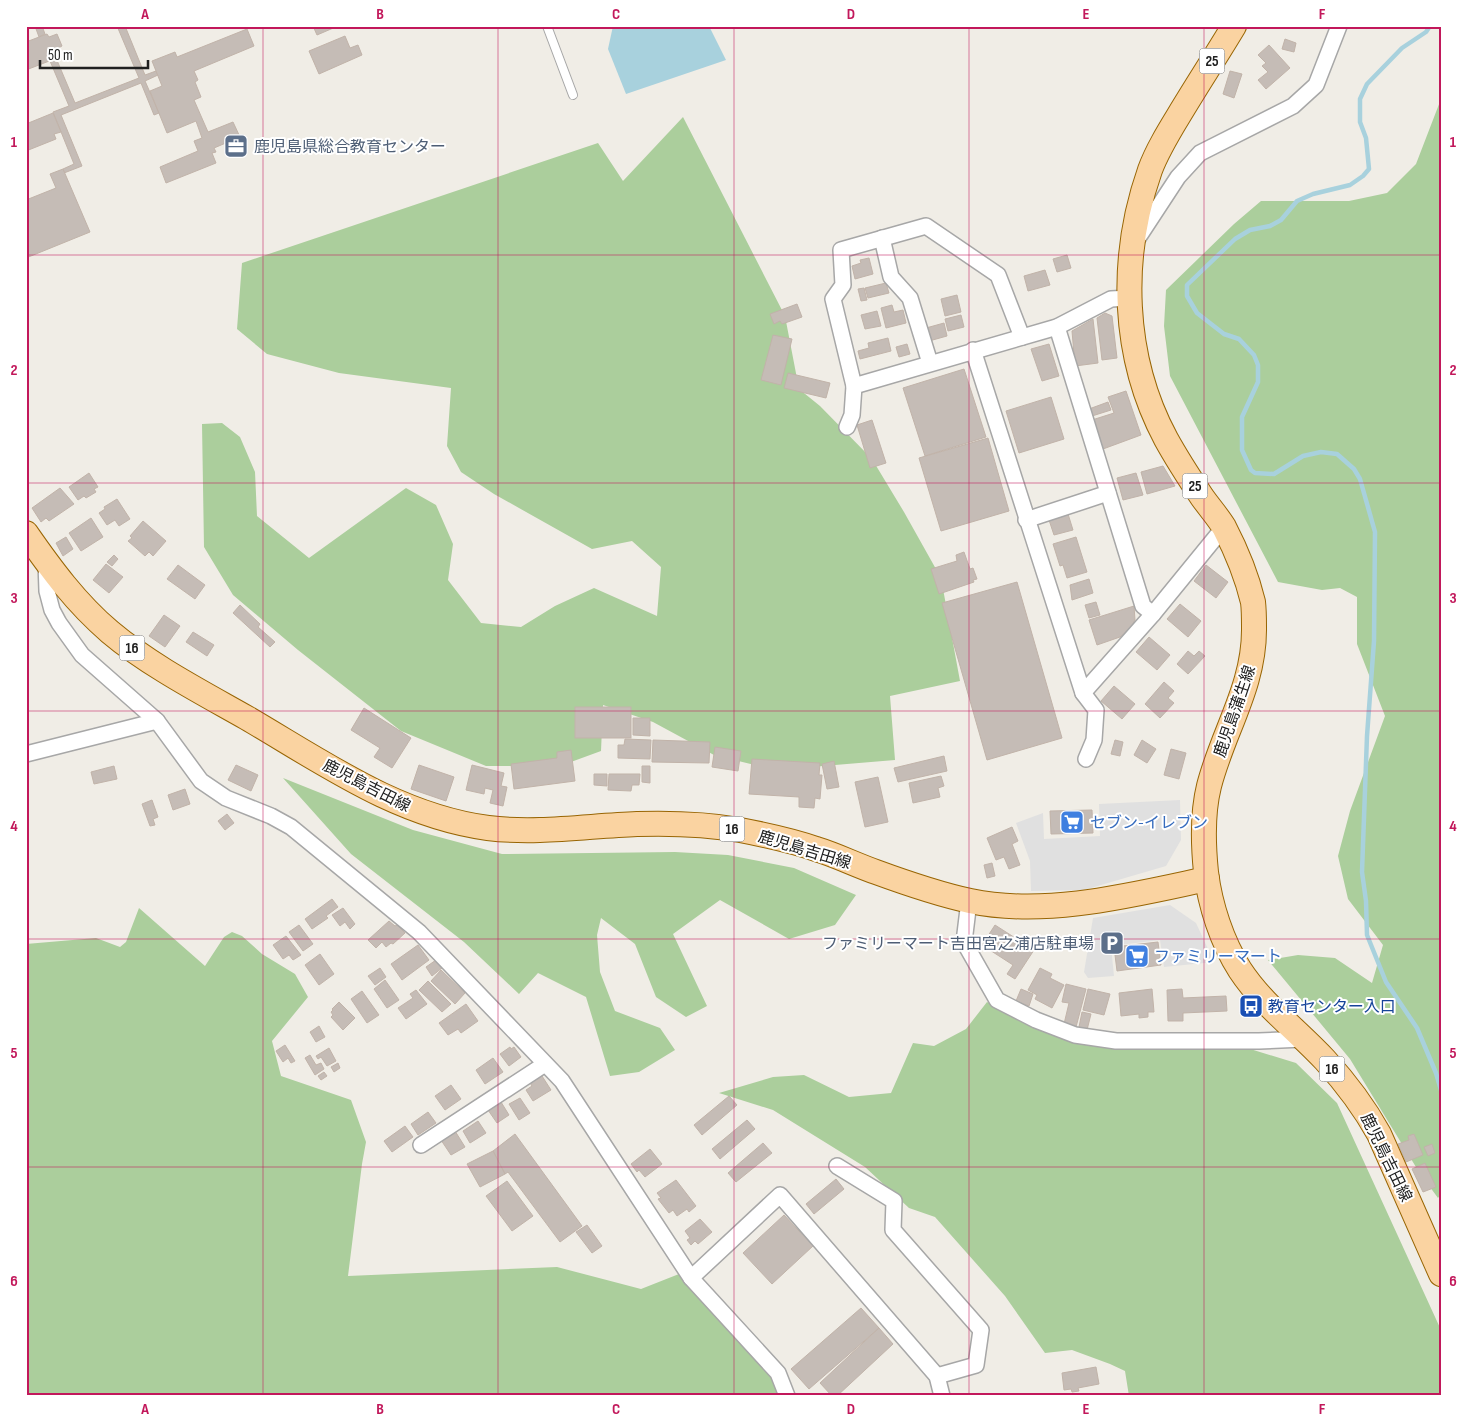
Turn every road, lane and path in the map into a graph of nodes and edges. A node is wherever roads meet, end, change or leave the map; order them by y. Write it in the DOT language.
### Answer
graph roads {
  1 [pos="547,26"];
  2 [pos="1234,26"];
  3 [pos="1339,26"];
  4 [pos="573,95"];
  5 [pos="882,238"];
  6 [pos="1132,248"];
  7 [pos="1129,298"];
  8 [pos="1057,327"];
  9 [pos="1022,337"];
  10 [pos="973,350"];
  11 [pos="930,363"];
  12 [pos="854,386"];
  13 [pos="847,427"];
  14 [pos="1108,492"];
  15 [pos="1026,520"];
  16 [pos="1224,527"];
  17 [pos="26,533"];
  18 [pos="46,562"];
  19 [pos="1153,614"];
  20 [pos="1083,693"];
  21 [pos="157,721"];
  22 [pos="26,754"];
  23 [pos="1086,759"];
  24 [pos="1207,879"];
  25 [pos="970,901"];
  26 [pos="1303,1039"];
  27 [pos="545,1064"];
  28 [pos="421,1145"];
  29 [pos="837,1166"];
  30 [pos="1441,1274"];
  31 [pos="691,1278"];
  32 [pos="937,1376"];
  33 [pos="787,1396"];
  34 [pos="942,1396"];
  1 -- 4 [label="lane"];
  2 -- 6 [label="main road, 鹿児島蒲生線 / 25"];
  3 -- 6 [label="street"];
  5 -- 9 [label="street"];
  5 -- 11 [label="street"];
  5 -- 12 [label="street"];
  6 -- 7 [label="main road, 鹿児島蒲生線 / 25"];
  7 -- 8 [label="street"];
  7 -- 16 [label="main road, 鹿児島蒲生線 / 25"];
  8 -- 9 [label="street"];
  8 -- 14 [label="street"];
  9 -- 10 [label="street"];
  10 -- 11 [label="street"];
  10 -- 15 [label="street"];
  11 -- 12 [label="street"];
  12 -- 13 [label="street"];
  14 -- 15 [label="street"];
  14 -- 19 [label="street"];
  15 -- 20 [label="street"];
  16 -- 19 [label="street"];
  16 -- 24 [label="main road, 鹿児島蒲生線 / 25"];
  17 -- 18 [label="main road, 鹿児島吉田線 / 16"];
  18 -- 21 [label="street"];
  18 -- 25 [label="main road, 鹿児島吉田線 / 16"];
  19 -- 20 [label="street"];
  20 -- 23 [label="street"];
  21 -- 22 [label="street"];
  21 -- 27 [label="street"];
  24 -- 25 [label="main road, 鹿児島吉田線 / 16"];
  24 -- 26 [label="main road, 鹿児島吉田線 / 16"];
  25 -- 26 [label="street"];
  26 -- 30 [label="main road, 鹿児島吉田線 / 16"];
  27 -- 28 [label="street"];
  27 -- 31 [label="street"];
  29 -- 32 [label="street"];
  31 -- 32 [label="street"];
  31 -- 33 [label="street"];
  32 -- 34 [label="street"];
}
